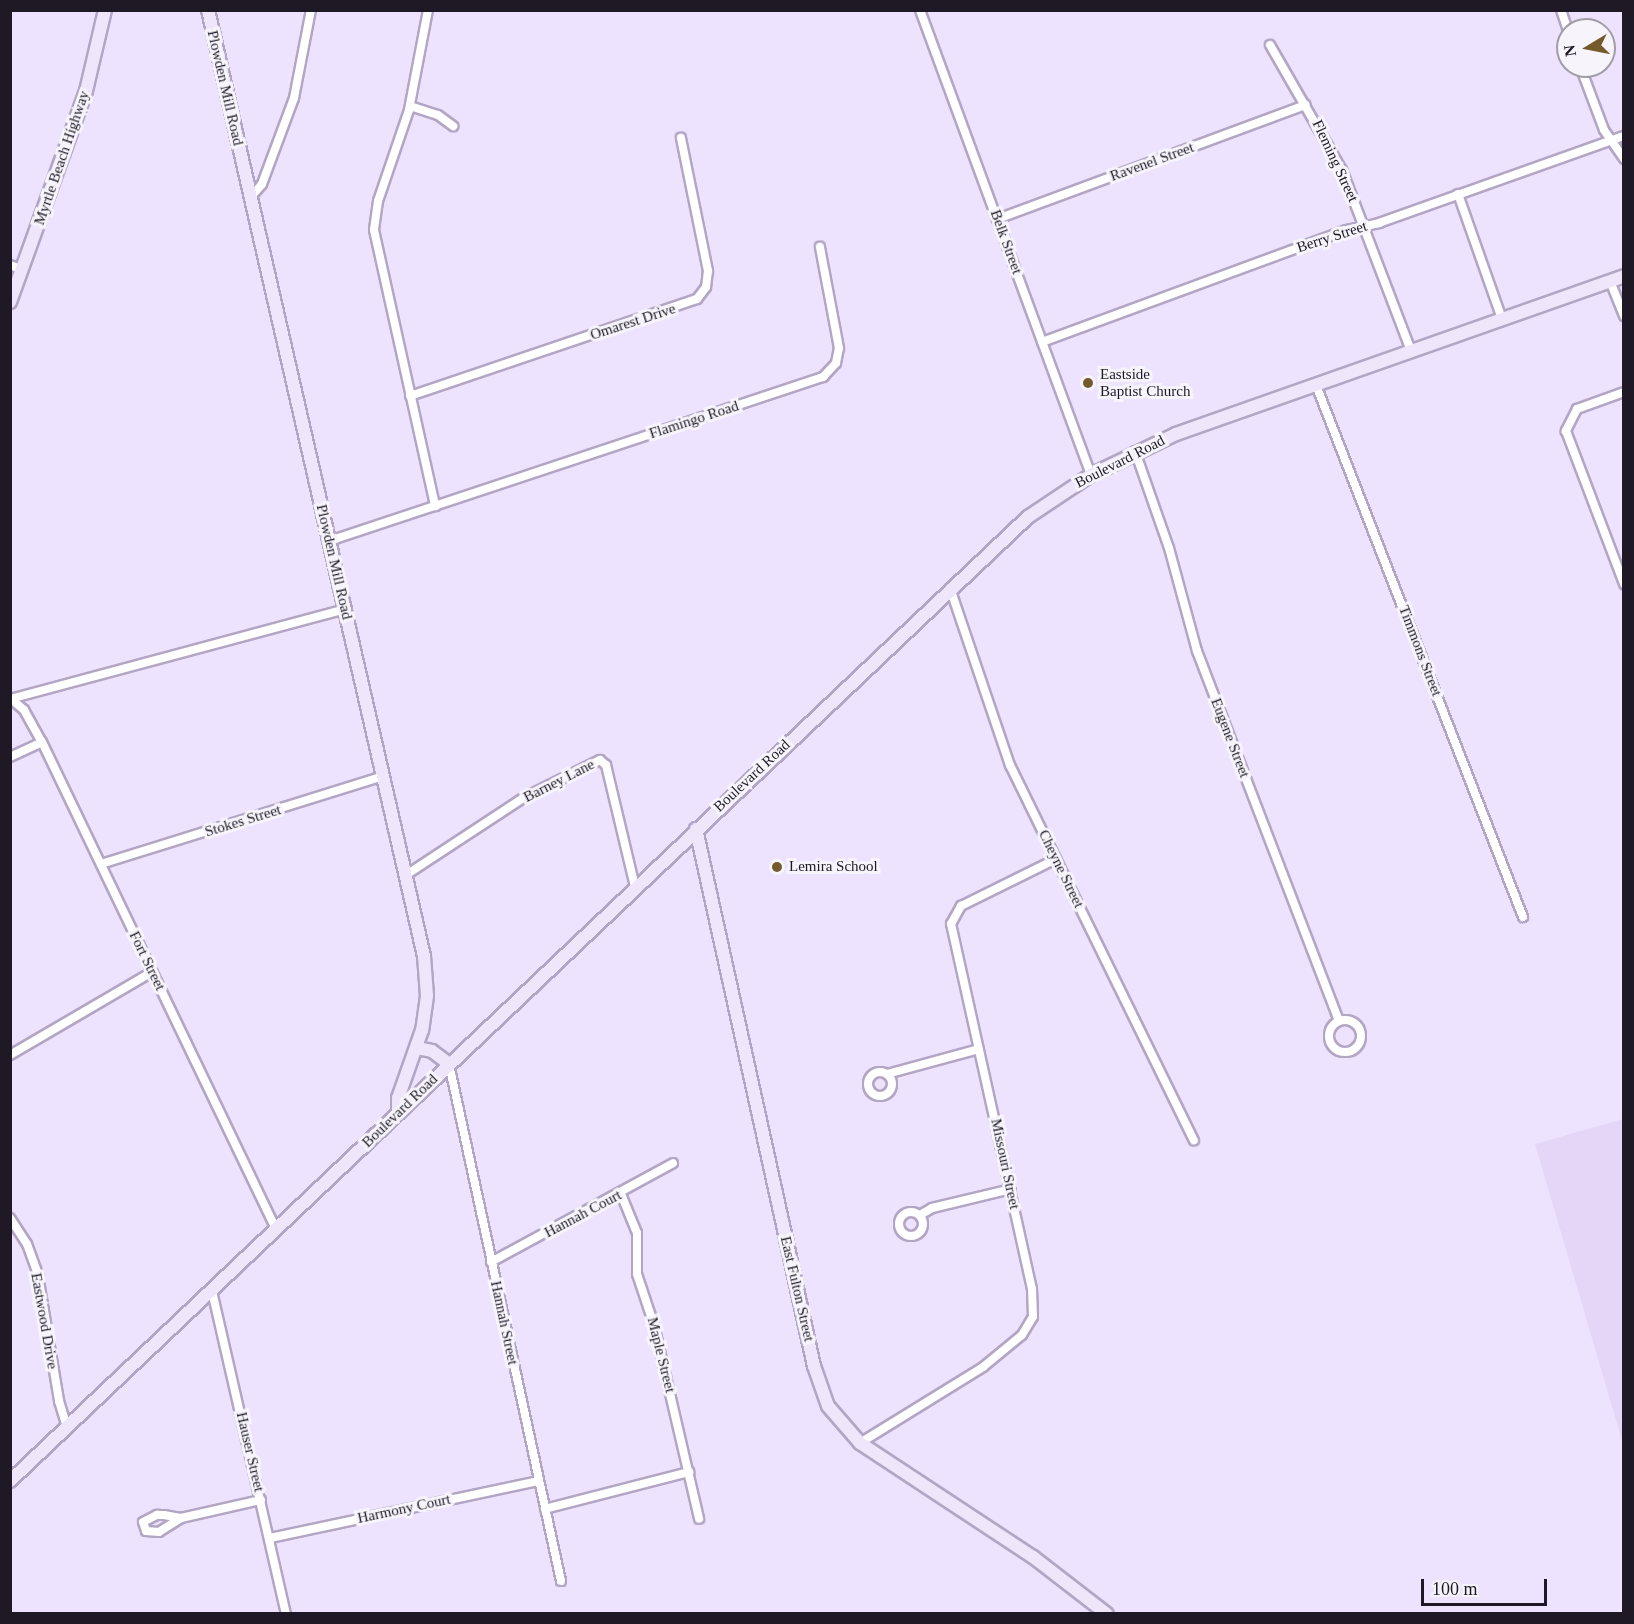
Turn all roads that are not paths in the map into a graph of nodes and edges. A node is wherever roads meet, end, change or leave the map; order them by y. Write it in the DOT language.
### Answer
graph roads {
  1 [pos="105,10"];
  2 [pos="208,10"];
  3 [pos="311,10"];
  4 [pos="428,10"];
  5 [pos="920,10"];
  6 [pos="1270,45"];
  7 [pos="1584,78"];
  8 [pos="1306,105"];
  9 [pos="410,106"];
  10 [pos="453,126"];
  11 [pos="1623,136"];
  12 [pos="681,138"];
  13 [pos="1611,140"];
  14 [pos="1623,159"];
  15 [pos="1458,194"];
  16 [pos="250,198"];
  17 [pos="997,219"];
  18 [pos="1364,226"];
  19 [pos="820,247"];
  20 [pos="16,267"];
  21 [pos="1623,276"];
  22 [pos="1610,281"];
  23 [pos="10,302"];
  24 [pos="1623,315"];
  25 [pos="1502,319"];
  26 [pos="1042,342"];
  27 [pos="1411,351"];
  28 [pos="1317,385"];
  29 [pos="1623,392"];
  30 [pos="410,396"];
  31 [pos="1135,451"];
  32 [pos="1091,475"];
  33 [pos="435,506"];
  34 [pos="329,541"];
  35 [pos="1623,584"];
  36 [pos="950,588"];
  37 [pos="345,609"];
  38 [pos="42,742"];
  39 [pos="10,757"];
  40 [pos="384,776"];
  41 [pos="696,829"];
  42 [pos="1056,859"];
  43 [pos="101,864"];
  44 [pos="406,875"];
  45 [pos="635,887"];
  46 [pos="1523,917"];
  47 [pos="152,972"];
  48 [pos="1338,1021"];
  49 [pos="417,1048"];
  50 [pos="979,1049"];
  51 [pos="10,1055"];
  52 [pos="448,1064"];
  53 [pos="887,1074"];
  54 [pos="398,1113"];
  55 [pos="1194,1140"];
  56 [pos="673,1163"];
  57 [pos="1011,1189"];
  58 [pos="621,1194"];
  59 [pos="920,1215"];
  60 [pos="10,1218"];
  61 [pos="276,1229"];
  62 [pos="491,1262"];
  63 [pos="212,1290"];
  64 [pos="67,1427"];
  65 [pos="860,1443"];
  66 [pos="688,1473"];
  67 [pos="538,1481"];
  68 [pos="10,1482"];
  69 [pos="261,1500"];
  70 [pos="545,1509"];
  71 [pos="181,1518"];
  72 [pos="699,1519"];
  73 [pos="270,1538"];
  74 [pos="561,1581"];
  75 [pos="286,1614"];
  76 [pos="1107,1614"];
  1 -- 20 [label="street, Myrtle Beach Highway"];
  2 -- 16 [label="street, Plowden Mill Road"];
  3 -- 16 [label="street"];
  4 -- 9 [label="street"];
  5 -- 17 [label="street, Belk Street"];
  6 -- 8 [label="street, Fleming Street"];
  7 -- 13 [label="street"];
  8 -- 17 [label="street, Ravenel Street"];
  8 -- 18 [label="street, Fleming Street"];
  9 -- 10 [label="street"];
  9 -- 30 [label="street"];
  11 -- 13 [label="street, Berry Street"];
  12 -- 30 [label="street, Omarest Drive"];
  13 -- 14 [label="street"];
  13 -- 15 [label="street, Berry Street"];
  15 -- 18 [label="street, Berry Street"];
  15 -- 25 [label="street"];
  16 -- 34 [label="street, Plowden Mill Road"];
  17 -- 26 [label="street, Belk Street"];
  18 -- 26 [label="street, Berry Street"];
  18 -- 27 [label="street, Fleming Street"];
  19 -- 33 [label="street, Flamingo Road"];
  20 -- 23 [label="street, Myrtle Beach Highway"];
  21 -- 22 [label="street, Boulevard Road"];
  22 -- 24 [label="street"];
  22 -- 25 [label="street, Boulevard Road"];
  25 -- 27 [label="street, Boulevard Road"];
  26 -- 32 [label="street, Belk Street"];
  27 -- 28 [label="street, Boulevard Road"];
  28 -- 31 [label="street, Boulevard Road"];
  28 -- 46 [label="street, Timmons Street"];
  29 -- 35 [label="street"];
  30 -- 33 [label="street"];
  31 -- 32 [label="street, Boulevard Road"];
  31 -- 48 [label="street, Eugene Street"];
  32 -- 36 [label="street, Boulevard Road"];
  33 -- 34 [label="street, Flamingo Road"];
  34 -- 37 [label="street, Plowden Mill Road"];
  36 -- 41 [label="street, Boulevard Road"];
  36 -- 42 [label="street, Cheyne Street"];
  37 -- 38 [label="street, Fort Street"];
  37 -- 40 [label="street, Plowden Mill Road"];
  38 -- 39 [label="street"];
  38 -- 43 [label="street, Fort Street"];
  40 -- 43 [label="street, Stokes Street"];
  40 -- 44 [label="street, Plowden Mill Road"];
  41 -- 45 [label="street, Boulevard Road"];
  41 -- 65 [label="street, East Fulton Street"];
  42 -- 50 [label="street, Missouri Street"];
  42 -- 55 [label="street, Cheyne Street"];
  43 -- 47 [label="street, Fort Street"];
  44 -- 45 [label="street, Barney Lane"];
  44 -- 49 [label="street, Plowden Mill Road"];
  45 -- 52 [label="street, Boulevard Road"];
  47 -- 51 [label="street"];
  47 -- 61 [label="street, Fort Street"];
  48 -- 48 [label="street"];
  49 -- 52 [label="street"];
  49 -- 54 [label="street, Plowden Mill Road"];
  50 -- 53 [label="street"];
  50 -- 57 [label="street, Missouri Street"];
  52 -- 54 [label="street, Boulevard Road"];
  52 -- 62 [label="street, Hannah Street"];
  54 -- 61 [label="street, Boulevard Road"];
  56 -- 58 [label="street, Hannah Court"];
  57 -- 59 [label="street"];
  57 -- 65 [label="street, Missouri Street"];
  58 -- 62 [label="street, Hannah Court"];
  58 -- 66 [label="street, Maple Street"];
  60 -- 64 [label="street, Eastwood Drive"];
  61 -- 63 [label="street, Boulevard Road"];
  62 -- 67 [label="street, Hannah Street"];
  63 -- 64 [label="street, Boulevard Road"];
  63 -- 69 [label="street, Hauser Street"];
  64 -- 68 [label="street, Boulevard Road"];
  65 -- 76 [label="street, East Fulton Street"];
  66 -- 70 [label="street"];
  66 -- 72 [label="street, Maple Street"];
  67 -- 70 [label="street, Hannah Street"];
  67 -- 73 [label="street, Harmony Court"];
  69 -- 71 [label="street"];
  69 -- 73 [label="street, Hauser Street"];
  70 -- 74 [label="street, Hannah Street"];
  73 -- 75 [label="street, Hauser Street"];
}
